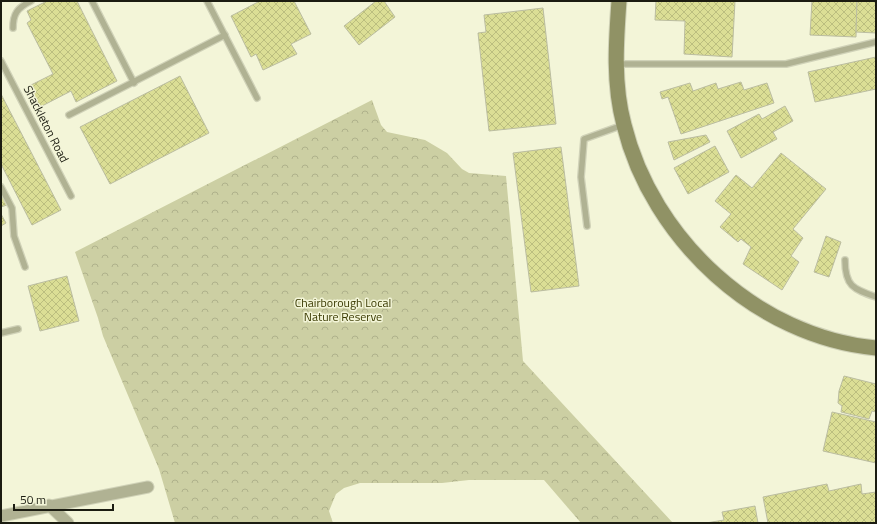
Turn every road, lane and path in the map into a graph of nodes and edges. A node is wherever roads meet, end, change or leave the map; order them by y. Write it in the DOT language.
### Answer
graph roads {
  1 [pos="30,1"];
  2 [pos="92,1"];
  3 [pos="207,1"];
  4 [pos="620,1"];
  5 [pos="13,28"];
  6 [pos="225,35"];
  7 [pos="876,42"];
  8 [pos="1,61"];
  9 [pos="616,64"];
  10 [pos="134,83"];
  11 [pos="257,98"];
  12 [pos="69,115"];
  13 [pos="624,125"];
  14 [pos="1,187"];
  15 [pos="71,196"];
  16 [pos="586,226"];
  17 [pos="845,260"];
  18 [pos="25,267"];
  19 [pos="876,297"];
  20 [pos="18,329"];
  21 [pos="1,333"];
  22 [pos="876,348"];
  23 [pos="148,487"];
  24 [pos="50,505"];
  25 [pos="1,516"];
  26 [pos="68,523"];
  1 -- 5 [label="lane"];
  2 -- 10 [label="lane"];
  3 -- 6 [label="lane"];
  4 -- 9 [label="street"];
  6 -- 10 [label="lane"];
  6 -- 11 [label="lane"];
  7 -- 9 [label="lane"];
  8 -- 15 [label="lane, Shackleton Road"];
  9 -- 13 [label="street"];
  10 -- 12 [label="lane"];
  13 -- 16 [label="lane"];
  13 -- 22 [label="street"];
  14 -- 18 [label="lane"];
  17 -- 19 [label="lane"];
  20 -- 21 [label="lane"];
  23 -- 24 [label="street"];
  24 -- 25 [label="street"];
  24 -- 26 [label="street"];
}
